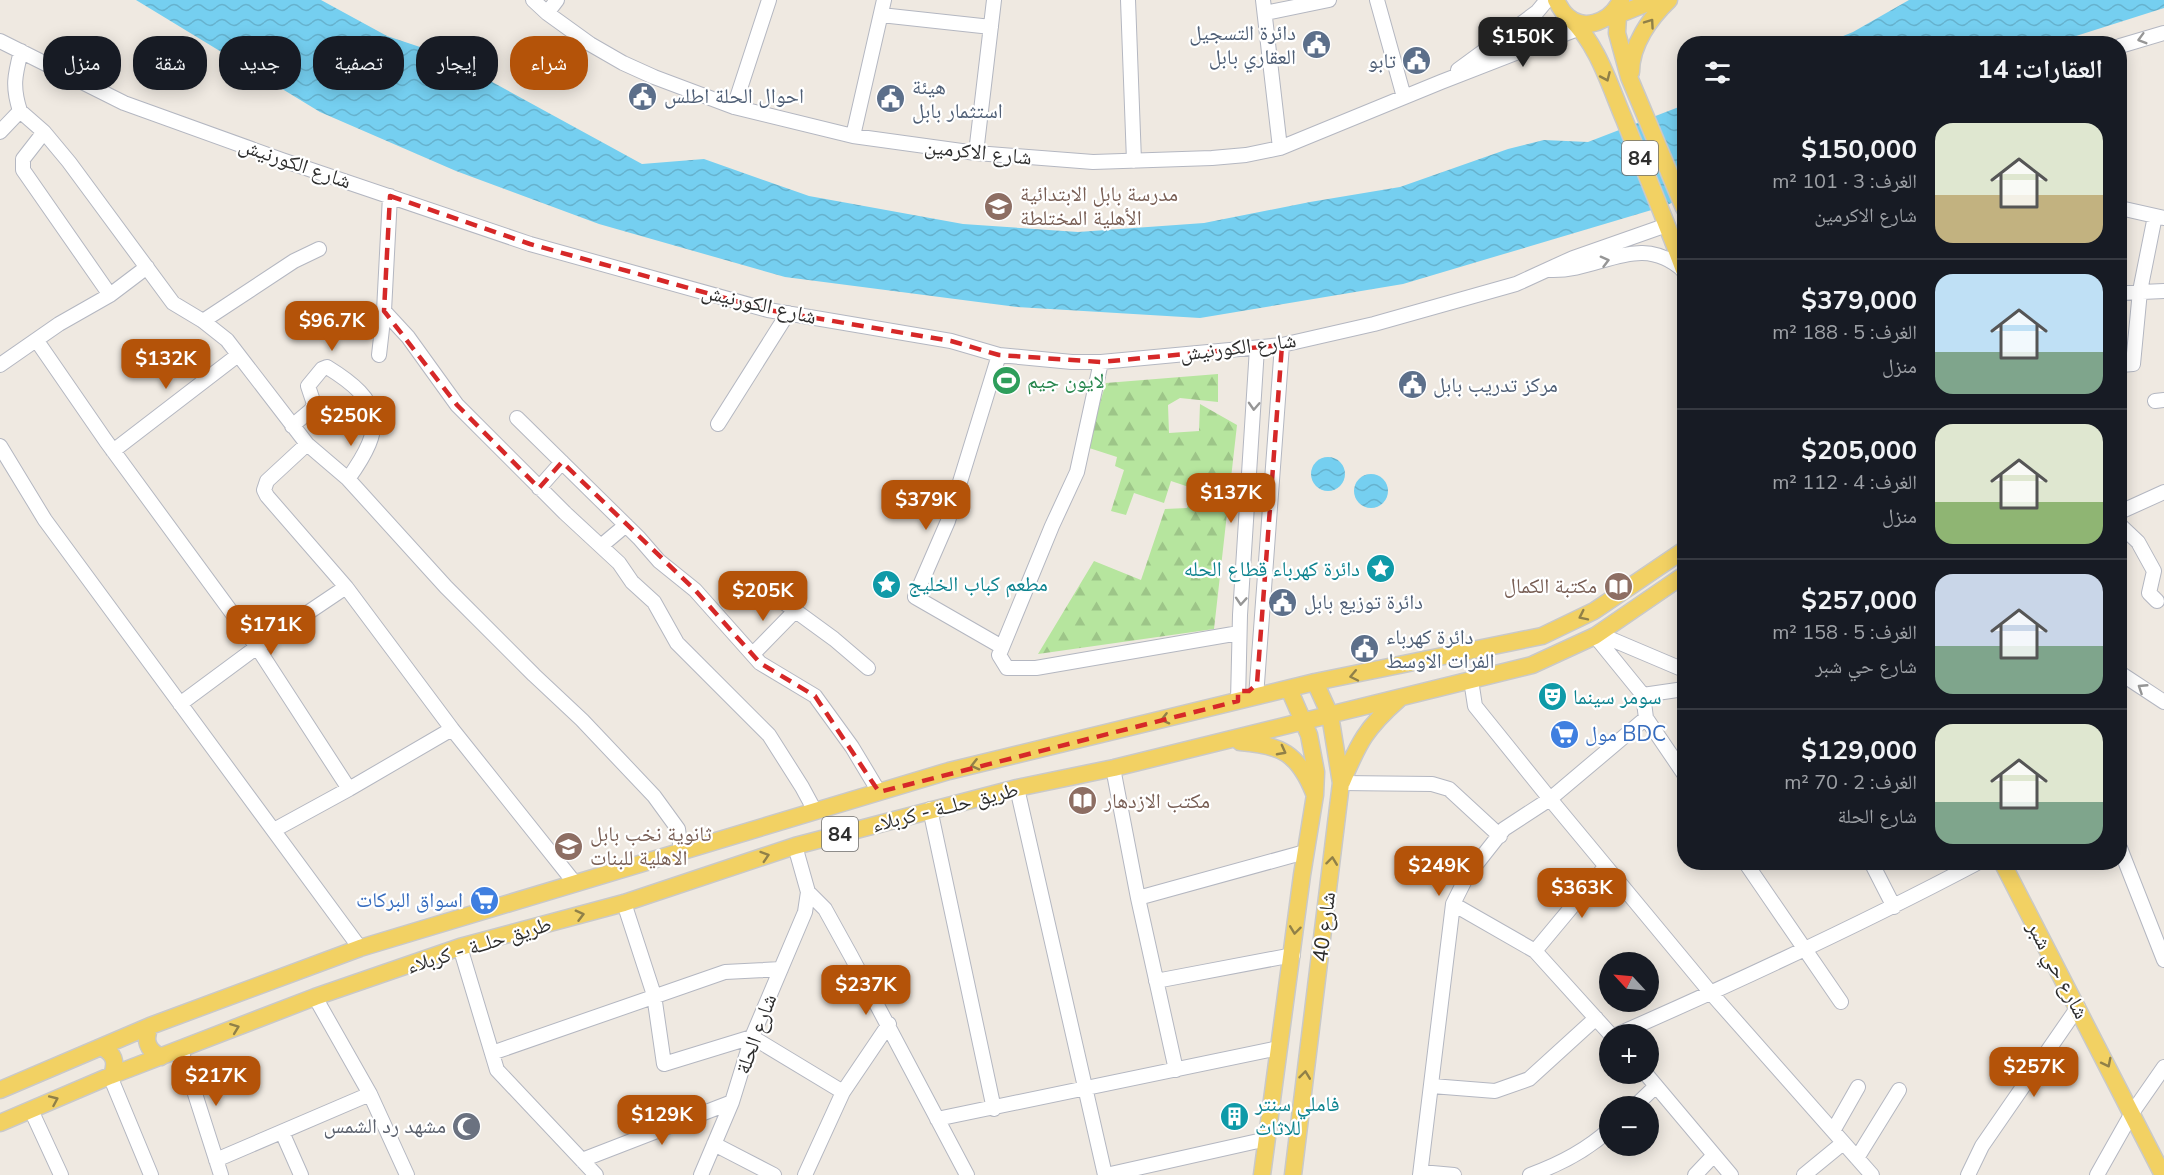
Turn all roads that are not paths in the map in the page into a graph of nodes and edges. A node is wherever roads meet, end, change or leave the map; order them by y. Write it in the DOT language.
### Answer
graph roads {
  1 [pos="533,0"];
  2 [pos="557,0"];
  3 [pos="769,0"];
  4 [pos="884,0"];
  5 [pos="994,0"];
  6 [pos="1128,0"];
  7 [pos="1329,0"];
  8 [pos="1377,0"];
  9 [pos="1548,0"];
  10 [pos="1556,0"];
  11 [pos="1655,0"];
  12 [pos="1669,0"];
  13 [pos="1264,6"];
  14 [pos="547,13"];
  15 [pos="881,15"];
  16 [pos="1601,15"];
  17 [pos="991,27"];
  18 [pos="2164,33"];
  19 [pos="0,41"];
  20 [pos="2127,44"];
  21 [pos="21,51"];
  22 [pos="1442,82"];
  23 [pos="1635,93"];
  24 [pos="1404,97"];
  25 [pos="734,107"];
  26 [pos="20,111"];
  27 [pos="0,132"];
  28 [pos="44,132"];
  29 [pos="853,136"];
  30 [pos="1280,148"];
  31 [pos="976,153"];
  32 [pos="1134,161"];
  33 [pos="1677,190"];
  34 [pos="390,196"];
  35 [pos="2127,210"];
  36 [pos="2160,217"];
  37 [pos="1665,218"];
  38 [pos="319,249"];
  39 [pos="1677,251"];
  40 [pos="1677,264"];
  41 [pos="147,267"];
  42 [pos="1547,270"];
  43 [pos="2140,291"];
  44 [pos="2164,291"];
  45 [pos="2127,292"];
  46 [pos="110,295"];
  47 [pos="384,311"];
  48 [pos="788,313"];
  49 [pos="203,321"];
  50 [pos="37,340"];
  51 [pos="1282,345"];
  52 [pos="1257,348"];
  53 [pos="238,355"];
  54 [pos="379,355"];
  55 [pos="999,355"];
  56 [pos="1101,362"];
  57 [pos="0,365"];
  58 [pos="2127,365"];
  59 [pos="517,418"];
  60 [pos="718,424"];
  61 [pos="292,426"];
  62 [pos="307,444"];
  63 [pos="0,446"];
  64 [pos="113,451"];
  65 [pos="562,462"];
  66 [pos="348,479"];
  67 [pos="539,488"];
  68 [pos="2164,492"];
  69 [pos="2127,509"];
  70 [pos="626,525"];
  71 [pos="2127,532"];
  72 [pos="601,546"];
  73 [pos="1677,555"];
  74 [pos="1677,580"];
  75 [pos="346,587"];
  76 [pos="771,593"];
  77 [pos="2157,601"];
  78 [pos="795,611"];
  79 [pos="1239,633"];
  80 [pos="1597,635"];
  81 [pos="257,647"];
  82 [pos="1002,647"];
  83 [pos="753,654"];
  84 [pos="1677,667"];
  85 [pos="868,668"];
  86 [pos="2127,678"];
  87 [pos="1471,680"];
  88 [pos="1315,682"];
  89 [pos="1289,689"];
  90 [pos="1677,690"];
  91 [pos="1257,691"];
  92 [pos="1238,693"];
  93 [pos="1643,694"];
  94 [pos="1402,696"];
  95 [pos="2164,702"];
  96 [pos="180,704"];
  97 [pos="1330,715"];
  98 [pos="1646,718"];
  99 [pos="1305,722"];
  100 [pos="452,729"];
  101 [pos="1228,741"];
  102 [pos="1677,764"];
  103 [pos="1113,768"];
  104 [pos="1341,783"];
  105 [pos="1017,788"];
  106 [pos="348,789"];
  107 [pos="879,792"];
  108 [pos="1315,795"];
  109 [pos="1550,800"];
  110 [pos="930,809"];
  111 [pos="815,811"];
  112 [pos="274,830"];
  113 [pos="1500,836"];
  114 [pos="795,846"];
  115 [pos="681,850"];
  116 [pos="1305,852"];
  117 [pos="2127,866"];
  118 [pos="1605,867"];
  119 [pos="1750,870"];
  120 [pos="1875,870"];
  121 [pos="1964,870"];
  122 [pos="2006,870"];
  123 [pos="574,882"];
  124 [pos="808,892"];
  125 [pos="1138,898"];
  126 [pos="624,903"];
  127 [pos="1453,904"];
  128 [pos="1894,907"];
  129 [pos="460,947"];
  130 [pos="360,948"];
  131 [pos="1804,950"];
  132 [pos="1535,951"];
  133 [pos="1293,955"];
  134 [pos="2164,960"];
  135 [pos="781,969"];
  136 [pos="1156,981"];
  137 [pos="1711,993"];
  138 [pos="654,995"];
  139 [pos="315,997"];
  140 [pos="1841,1002"];
  141 [pos="2078,1007"];
  142 [pos="1596,1018"];
  143 [pos="889,1024"];
  144 [pos="1601,1024"];
  145 [pos="1641,1024"];
  146 [pos="150,1026"];
  147 [pos="752,1036"];
  148 [pos="101,1047"];
  149 [pos="1279,1048"];
  150 [pos="181,1050"];
  151 [pos="492,1053"];
  152 [pos="161,1057"];
  153 [pos="2164,1067"];
  154 [pos="1176,1070"];
  155 [pos="111,1076"];
  156 [pos="1432,1086"];
  157 [pos="1656,1086"];
  158 [pos="1858,1088"];
  159 [pos="1084,1089"];
  160 [pos="0,1090"];
  161 [pos="1899,1090"];
  162 [pos="843,1092"];
  163 [pos="370,1094"];
  164 [pos="1646,1096"];
  165 [pos="732,1102"];
  166 [pos="994,1109"];
  167 [pos="31,1110"];
  168 [pos="2132,1113"];
  169 [pos="937,1119"];
  170 [pos="0,1123"];
  171 [pos="1833,1131"];
  172 [pos="282,1132"];
  173 [pos="1267,1139"];
  174 [pos="1599,1139"];
  175 [pos="1844,1143"];
  176 [pos="714,1144"];
  177 [pos="1714,1155"];
  178 [pos="1857,1158"];
  179 [pos="216,1160"];
  180 [pos="582,1160"];
  181 [pos="1420,1174"];
  182 [pos="61,1175"];
  183 [pos="151,1175"];
  184 [pos="221,1175"];
  185 [pos="301,1175"];
  186 [pos="407,1175"];
  187 [pos="597,1175"];
  188 [pos="701,1175"];
  189 [pos="774,1175"];
  190 [pos="805,1175"];
  191 [pos="968,1175"];
  192 [pos="1106,1175"];
  193 [pos="1262,1175"];
  194 [pos="1293,1175"];
  195 [pos="1454,1175"];
  196 [pos="1530,1175"];
  197 [pos="1695,1175"];
  198 [pos="1731,1175"];
  199 [pos="1804,1175"];
  200 [pos="1872,1175"];
  201 [pos="1968,1175"];
  202 [pos="2097,1175"];
  203 [pos="2163,1175"];
  1 -- 14 [label="street, شارع الاكرمين"];
  2 -- 14 [label="street"];
  3 -- 25 [label="street"];
  4 -- 15 [label="street"];
  5 -- 17 [label="street"];
  6 -- 32 [label="street"];
  7 -- 13 [label="street"];
  8 -- 24 [label="street"];
  9 -- 22 [label="street, شارع الاكرمين"];
  10 -- 16 [label="main road, 84"];
  11 -- 16 [label="main road"];
  23 -- 12 [label="main road, one-way"];
  13 -- 30 [label="street"];
  14 -- 25 [label="street, شارع الاكرمين"];
  15 -- 17 [label="street"];
  15 -- 29 [label="street"];
  16 -- 22 [label="street, شارع الاكرمين"];
  16 -- 23 [label="main road, 84"];
  16 -- 37 [label="main road, 84, one-way"];
  17 -- 31 [label="street"];
  18 -- 20 [label="street, one-way"];
  19 -- 21 [label="street, شارع الكورنيش"];
  21 -- 26 [label="street"];
  21 -- 34 [label="street, شارع الكورنيش"];
  22 -- 24 [label="street, شارع الاكرمين"];
  23 -- 33 [label="main road, 84"];
  24 -- 30 [label="street, شارع الاكرمين"];
  25 -- 29 [label="street, شارع الاكرمين"];
  26 -- 27 [label="street"];
  26 -- 28 [label="street"];
  28 -- 41 [label="street"];
  28 -- 46 [label="street"];
  29 -- 31 [label="street, شارع الاكرمين"];
  30 -- 32 [label="street, شارع الاكرمين"];
  31 -- 32 [label="street, شارع الاكرمين"];
  34 -- 47 [label="street"];
  34 -- 48 [label="street, شارع الكورنيش"];
  35 -- 36 [label="street"];
  36 -- 43 [label="street"];
  37 -- 39 [label="main road, 84"];
  37 -- 42 [label="street, شارع الكورنيش"];
  38 -- 49 [label="street"];
  42 -- 40 [label="street, one-way"];
  41 -- 46 [label="street"];
  41 -- 49 [label="street"];
  42 -- 51 [label="street, شارع الكورنيش"];
  43 -- 44 [label="street"];
  43 -- 45 [label="street"];
  43 -- 58 [label="street"];
  46 -- 50 [label="street"];
  47 -- 54 [label="street"];
  47 -- 67 [label="street"];
  48 -- 55 [label="street, شارع الكورنيش"];
  48 -- 60 [label="street"];
  49 -- 53 [label="street"];
  50 -- 57 [label="street"];
  50 -- 64 [label="street"];
  51 -- 52 [label="street, شارع الكورنيش"];
  51 -- 91 [label="street"];
  52 -- 56 [label="street, شارع الكورنيش"];
  52 -- 79 [label="street, one-way"];
  53 -- 61 [label="street"];
  53 -- 64 [label="street"];
  55 -- 56 [label="street, شارع الكورنيش"];
  55 -- 82 [label="street"];
  56 -- 82 [label="street"];
  59 -- 65 [label="street"];
  61 -- 62 [label="street"];
  61 -- 66 [label="street"];
  62 -- 66 [label="street"];
  62 -- 75 [label="street"];
  63 -- 96 [label="street"];
  64 -- 81 [label="street"];
  65 -- 67 [label="street"];
  65 -- 70 [label="street"];
  66 -- 115 [label="street"];
  67 -- 72 [label="street"];
  68 -- 69 [label="street"];
  70 -- 72 [label="street"];
  70 -- 83 [label="street"];
  71 -- 77 [label="street"];
  72 -- 111 [label="street"];
  73 -- 88 [label="main road, طريق حلــة - كربلاء / 84, one-way"];
  74 -- 80 [label="main road, طريق حلــة - كربلاء / 84"];
  75 -- 81 [label="street"];
  75 -- 100 [label="street"];
  76 -- 78 [label="street"];
  78 -- 83 [label="street"];
  78 -- 85 [label="street"];
  79 -- 82 [label="street"];
  79 -- 92 [label="street"];
  80 -- 84 [label="street"];
  80 -- 87 [label="main road, طريق حلــة - كربلاء / 84"];
  80 -- 93 [label="street"];
  81 -- 96 [label="street"];
  81 -- 106 [label="street"];
  83 -- 107 [label="street"];
  95 -- 86 [label="street, one-way"];
  87 -- 94 [label="main road, طريق حلــة - كربلاء / 84"];
  87 -- 109 [label="street"];
  88 -- 89 [label="main road, طريق حلــة - كربلاء / 84"];
  88 -- 97 [label="main road, شارع 40"];
  89 -- 91 [label="main road, طريق حلــة - كربلاء / 84"];
  89 -- 99 [label="main road, شارع 40"];
  90 -- 93 [label="street"];
  91 -- 92 [label="main road, طريق حلــة - كربلاء / 84"];
  92 -- 107 [label="main road, طريق حلــة - كربلاء / 84, one-way"];
  93 -- 98 [label="street"];
  94 -- 97 [label="main road, طريق حلــة - كربلاء / 84"];
  94 -- 104 [label="main road"];
  96 -- 112 [label="street"];
  97 -- 99 [label="main road, طريق حلــة - كربلاء / 84"];
  97 -- 104 [label="main road, شارع 40"];
  98 -- 102 [label="street"];
  98 -- 109 [label="street"];
  99 -- 101 [label="main road, طريق حلــة - كربلاء / 84"];
  99 -- 108 [label="main road, شارع 40"];
  100 -- 106 [label="street"];
  100 -- 123 [label="street"];
  101 -- 103 [label="main road, طريق حلــة - كربلاء / 84"];
  101 -- 108 [label="main road, one-way"];
  103 -- 105 [label="main road, طريق حلــة - كربلاء / 84"];
  103 -- 125 [label="street"];
  104 -- 113 [label="street"];
  194 -- 104 [label="main road, شارع 40, one-way"];
  105 -- 110 [label="main road, طريق حلــة - كربلاء / 84"];
  105 -- 159 [label="street"];
  106 -- 112 [label="street"];
  107 -- 111 [label="main road, طريق حلــة - كربلاء / 84"];
  108 -- 116 [label="main road, شارع 40"];
  109 -- 113 [label="street"];
  109 -- 118 [label="street"];
  110 -- 114 [label="main road, طريق حلــة - كربلاء / 84"];
  110 -- 166 [label="street"];
  111 -- 115 [label="main road, طريق حلــة - كربلاء / 84"];
  112 -- 130 [label="street"];
  113 -- 127 [label="street"];
  114 -- 124 [label="street"];
  126 -- 114 [label="main road, طريق حلــة - كربلاء / 84, one-way"];
  115 -- 123 [label="main road, طريق حلــة - كربلاء / 84"];
  116 -- 125 [label="street"];
  116 -- 133 [label="main road, شارع 40, one-way"];
  117 -- 134 [label="street"];
  118 -- 132 [label="street"];
  118 -- 137 [label="street"];
  119 -- 131 [label="street"];
  120 -- 128 [label="street"];
  121 -- 128 [label="street"];
  122 -- 141 [label="main road, شارع حي شبر"];
  123 -- 130 [label="main road, طريق حلــة - كربلاء / 84"];
  124 -- 135 [label="street, شارع الحلة"];
  124 -- 143 [label="street"];
  125 -- 136 [label="street"];
  129 -- 126 [label="main road, طريق حلــة - كربلاء / 84, one-way"];
  126 -- 138 [label="street"];
  127 -- 132 [label="street"];
  127 -- 156 [label="street"];
  128 -- 131 [label="street"];
  129 -- 139 [label="main road, طريق حلــة - كربلاء / 84"];
  129 -- 151 [label="street"];
  130 -- 146 [label="main road, طريق حلــة - كربلاء / 84"];
  131 -- 137 [label="street"];
  131 -- 140 [label="street"];
  132 -- 142 [label="street"];
  133 -- 136 [label="street"];
  133 -- 149 [label="main road, شارع 40"];
  135 -- 138 [label="street"];
  135 -- 147 [label="street, شارع الحلة"];
  136 -- 154 [label="street"];
  137 -- 145 [label="street"];
  137 -- 171 [label="street"];
  138 -- 147 [label="street"];
  138 -- 151 [label="street"];
  150 -- 139 [label="main road, طريق حلــة - كربلاء / 84, one-way"];
  139 -- 163 [label="street"];
  141 -- 168 [label="main road, شارع حي شبر, one-way"];
  141 -- 201 [label="street"];
  142 -- 144 [label="street"];
  142 -- 156 [label="street"];
  143 -- 162 [label="street"];
  143 -- 169 [label="street"];
  146 -- 148 [label="main road, طريق حلــة - كربلاء / 84"];
  146 -- 152 [label="main road"];
  147 -- 162 [label="street"];
  147 -- 165 [label="street, شارع الحلة"];
  148 -- 155 [label="main road"];
  148 -- 160 [label="main road, طريق حلــة - كربلاء / 84"];
  149 -- 154 [label="street"];
  149 -- 173 [label="main road, شارع 40"];
  150 -- 152 [label="main road, طريق حلــة - كربلاء / 84"];
  150 -- 179 [label="street"];
  151 -- 180 [label="street"];
  152 -- 155 [label="main road, طريق حلــة - كربلاء / 84"];
  153 -- 168 [label="street"];
  154 -- 159 [label="street"];
  167 -- 155 [label="main road, طريق حلــة - كربلاء / 84, one-way"];
  155 -- 183 [label="street"];
  156 -- 181 [label="street"];
  157 -- 164 [label="street"];
  157 -- 177 [label="street"];
  158 -- 171 [label="street"];
  159 -- 166 [label="street"];
  159 -- 192 [label="street"];
  161 -- 178 [label="street"];
  162 -- 190 [label="street"];
  163 -- 172 [label="street"];
  163 -- 186 [label="street"];
  165 -- 176 [label="street, شارع الحلة"];
  165 -- 180 [label="street"];
  166 -- 169 [label="street"];
  167 -- 170 [label="main road, طريق حلــة - كربلاء / 84"];
  167 -- 182 [label="street"];
  168 -- 202 [label="street"];
  168 -- 203 [label="main road, شارع حي شبر"];
  169 -- 191 [label="street"];
  171 -- 175 [label="street"];
  172 -- 179 [label="street"];
  172 -- 185 [label="street"];
  173 -- 192 [label="street"];
  173 -- 193 [label="main road, شارع 40"];
  174 -- 196 [label="street"];
  175 -- 178 [label="street"];
  175 -- 199 [label="street"];
  176 -- 188 [label="street, شارع الحلة"];
  176 -- 189 [label="street"];
  177 -- 197 [label="street"];
  177 -- 198 [label="street"];
  178 -- 200 [label="street"];
  179 -- 184 [label="street"];
  180 -- 187 [label="street"];
  181 -- 195 [label="street"];
}
